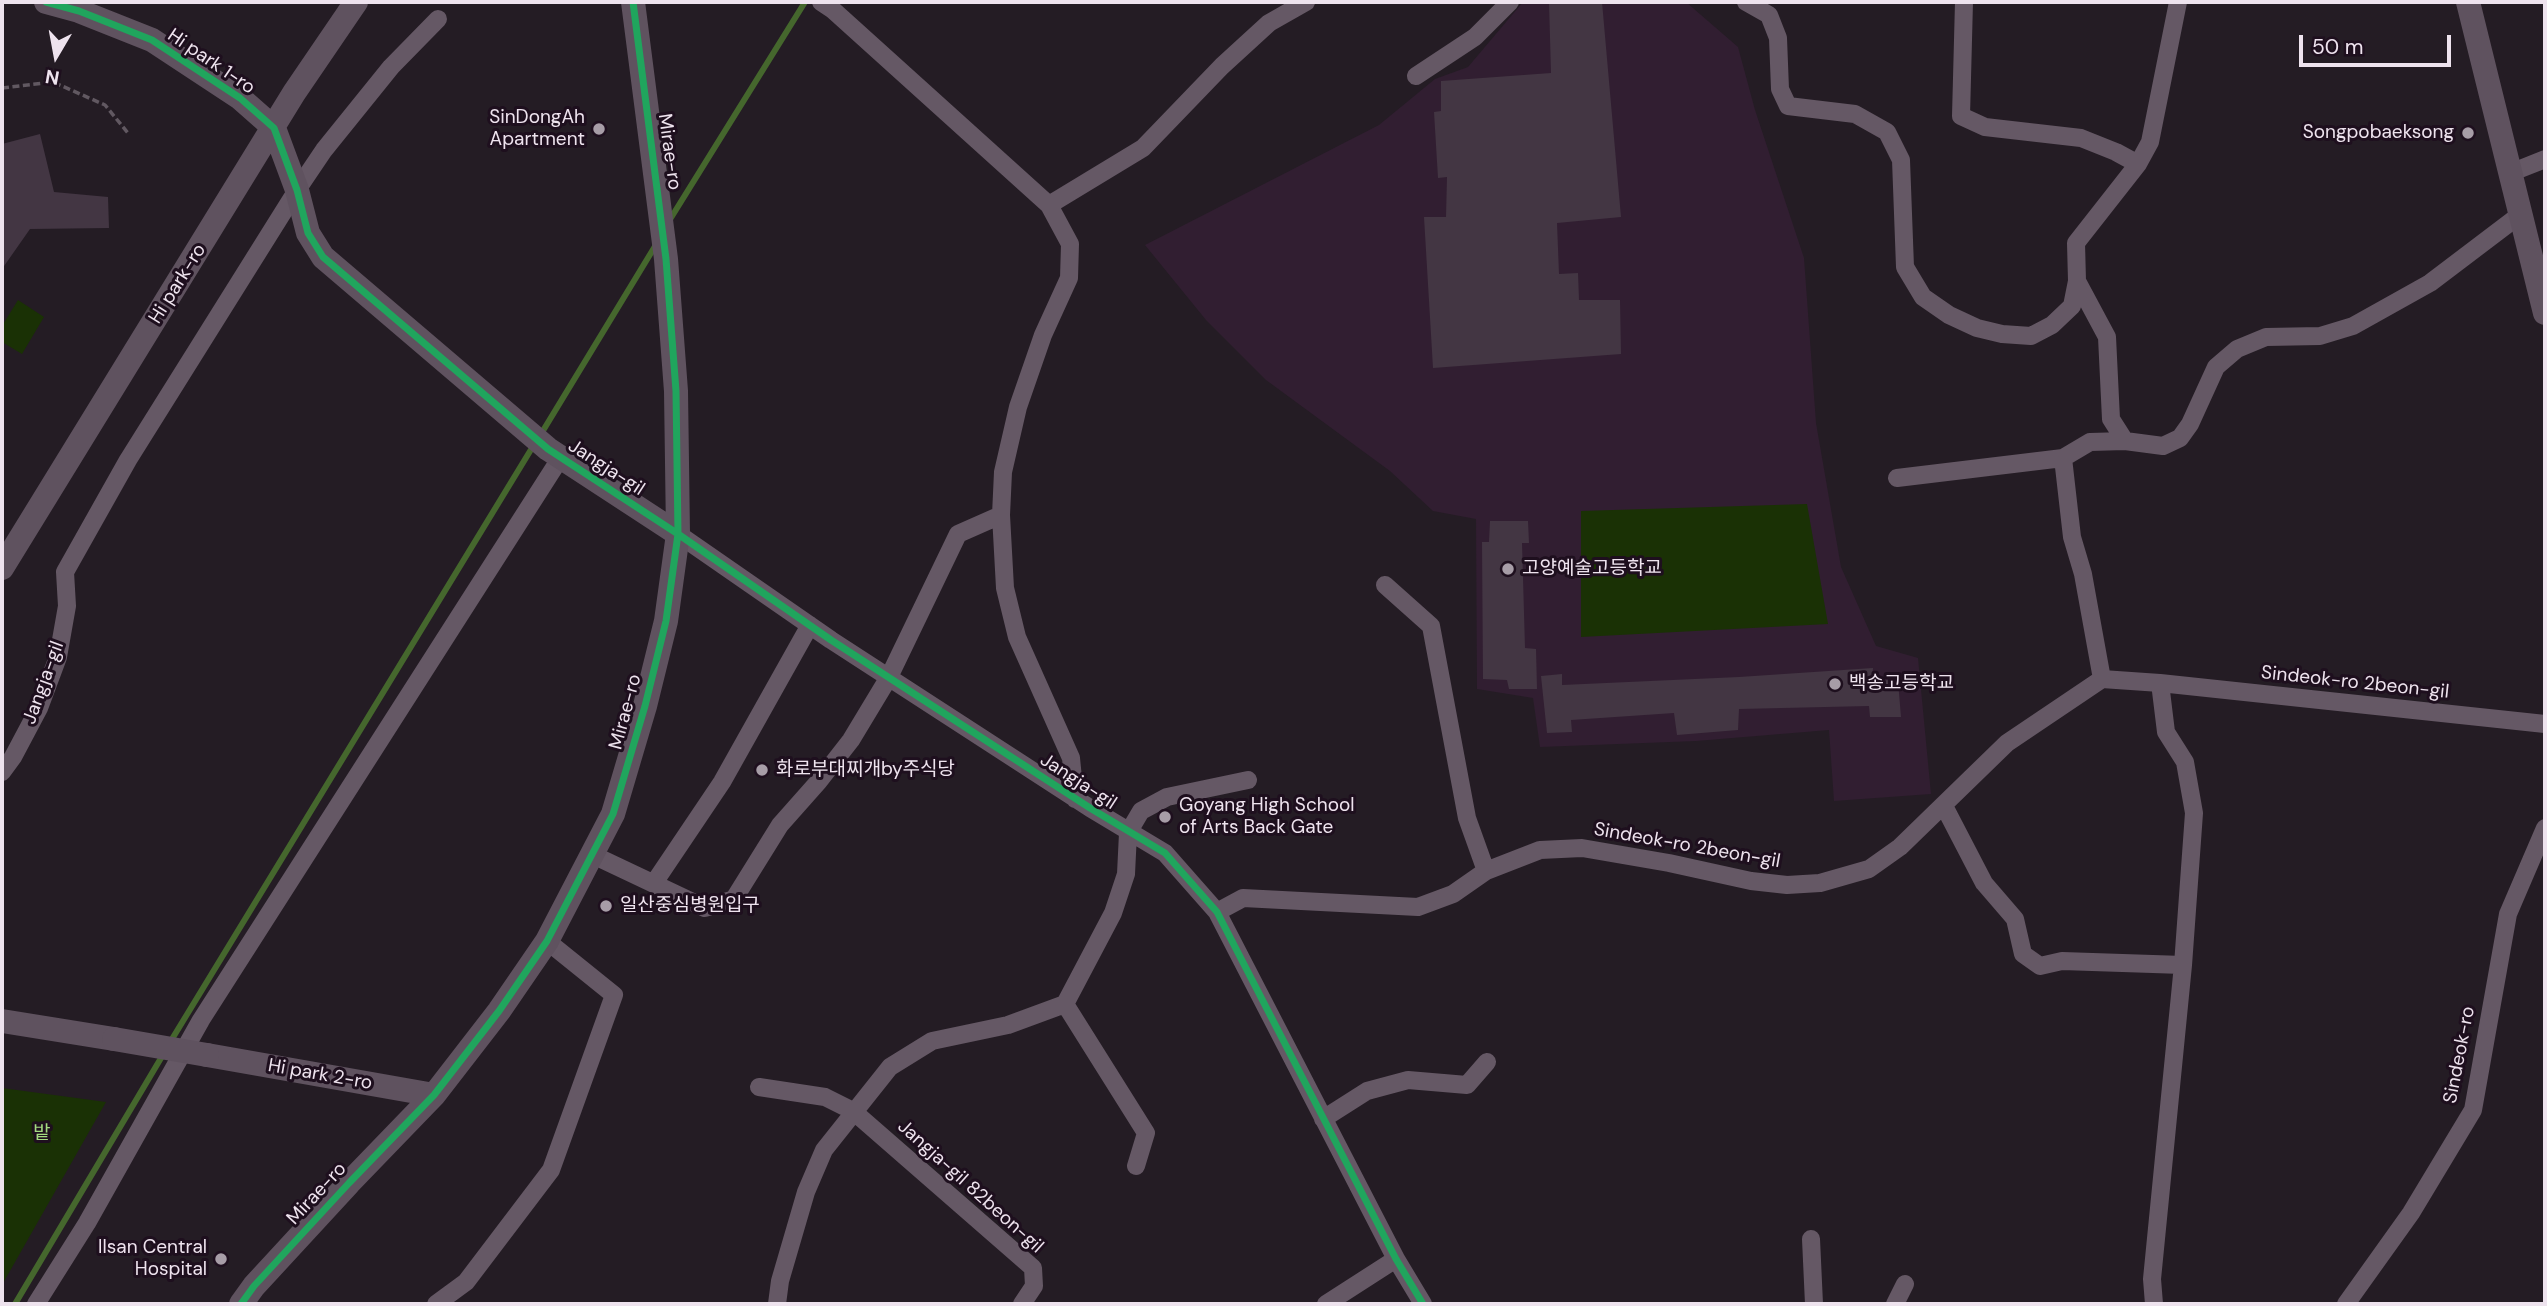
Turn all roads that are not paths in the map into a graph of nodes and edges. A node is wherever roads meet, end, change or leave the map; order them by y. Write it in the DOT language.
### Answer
graph roads {
  1 [pos="46,2"];
  2 [pos="356,2"];
  3 [pos="634,2"];
  4 [pos="1306,2"];
  5 [pos="1510,2"];
  6 [pos="1746,2"];
  7 [pos="1964,2"];
  8 [pos="2178,2"];
  9 [pos="2468,2"];
  10 [pos="832,4"];
  11 [pos="438,19"];
  12 [pos="1416,76"];
  13 [pos="274,128"];
  14 [pos="2545,159"];
  15 [pos="2138,164"];
  16 [pos="2511,173"];
  17 [pos="297,190"];
  18 [pos="1049,205"];
  19 [pos="2521,214"];
  20 [pos="2077,281"];
  21 [pos="2545,313"];
  22 [pos="2124,441"];
  23 [pos="554,453"];
  24 [pos="2063,458"];
  25 [pos="1897,478"];
  26 [pos="1002,515"];
  27 [pos="678,534"];
  28 [pos="2,568"];
  29 [pos="1385,585"];
  30 [pos="810,625"];
  31 [pos="888,677"];
  32 [pos="2102,679"];
  33 [pos="2160,683"];
  34 [pos="2545,724"];
  35 [pos="2,772"];
  36 [pos="1248,780"];
  37 [pos="1075,799"];
  38 [pos="1944,806"];
  39 [pos="2545,828"];
  40 [pos="1128,833"];
  41 [pos="593,855"];
  42 [pos="1486,870"];
  43 [pos="654,883"];
  44 [pos="1217,912"];
  45 [pos="547,941"];
  46 [pos="2183,965"];
  47 [pos="1065,1004"];
  48 [pos="2,1021"];
  49 [pos="1488,1062"];
  50 [pos="759,1087"];
  51 [pos="433,1095"];
  52 [pos="853,1111"];
  53 [pos="1323,1119"];
  54 [pos="1136,1166"];
  55 [pos="1811,1238"];
  56 [pos="1396,1259"];
  57 [pos="1905,1284"];
  58 [pos="1418,1302"];
  59 [pos="36,1304"];
  60 [pos="241,1304"];
  61 [pos="436,1304"];
  62 [pos="776,1304"];
  63 [pos="1022,1304"];
  64 [pos="1326,1304"];
  65 [pos="1814,1304"];
  66 [pos="1895,1304"];
  67 [pos="2154,1304"];
  68 [pos="2346,1304"];
  1 -- 13 [label="street, Hi park 1-ro"];
  2 -- 13 [label="street, Hi park-ro"];
  3 -- 27 [label="street, Mirae-ro"];
  4 -- 18 [label="street"];
  5 -- 12 [label="street"];
  6 -- 20 [label="street"];
  7 -- 15 [label="street"];
  8 -- 15 [label="street"];
  9 -- 16 [label="street"];
  10 -- 18 [label="street, Jangja-gil"];
  11 -- 17 [label="street, Jangja-gil"];
  13 -- 17 [label="street"];
  13 -- 28 [label="street, Hi park-ro"];
  14 -- 16 [label="street"];
  15 -- 20 [label="street"];
  16 -- 19 [label="street"];
  17 -- 23 [label="street, Jangja-gil"];
  17 -- 35 [label="street, Jangja-gil"];
  18 -- 26 [label="street, Jangja-gil"];
  19 -- 21 [label="street"];
  19 -- 22 [label="street"];
  20 -- 22 [label="street"];
  22 -- 24 [label="street"];
  23 -- 27 [label="street, Jangja-gil"];
  23 -- 59 [label="street"];
  24 -- 25 [label="street"];
  24 -- 32 [label="street"];
  26 -- 31 [label="street"];
  26 -- 37 [label="street, Jangja-gil"];
  27 -- 30 [label="street, Jangja-gil"];
  27 -- 41 [label="street, Mirae-ro"];
  29 -- 42 [label="street"];
  30 -- 31 [label="street, Jangja-gil"];
  30 -- 43 [label="street"];
  31 -- 37 [label="street, Jangja-gil"];
  31 -- 43 [label="street"];
  32 -- 33 [label="street, Sindeok-ro 2beon-gil"];
  32 -- 38 [label="street, Sindeok-ro 2beon-gil"];
  33 -- 34 [label="street, Sindeok-ro 2beon-gil"];
  33 -- 46 [label="street"];
  36 -- 40 [label="street"];
  37 -- 40 [label="street, Jangja-gil"];
  38 -- 42 [label="street, Sindeok-ro 2beon-gil"];
  38 -- 46 [label="street"];
  39 -- 68 [label="street, Sindeok-ro"];
  40 -- 44 [label="street, Jangja-gil"];
  40 -- 47 [label="street"];
  41 -- 43 [label="street"];
  41 -- 45 [label="street, Mirae-ro"];
  42 -- 44 [label="street, Sindeok-ro 2beon-gil"];
  44 -- 53 [label="street, Jangja-gil"];
  45 -- 51 [label="street, Mirae-ro"];
  45 -- 61 [label="street"];
  46 -- 67 [label="street"];
  47 -- 52 [label="street"];
  47 -- 54 [label="street"];
  48 -- 51 [label="street, Hi park 2-ro, bridge"];
  49 -- 53 [label="street"];
  50 -- 52 [label="street, Jangja-gil 82beon-gil"];
  51 -- 60 [label="street, Mirae-ro"];
  52 -- 62 [label="street"];
  52 -- 63 [label="street, Jangja-gil 82beon-gil"];
  53 -- 56 [label="street, Jangja-gil"];
  55 -- 65 [label="street"];
  56 -- 58 [label="street, Jangja-gil"];
  56 -- 64 [label="street"];
  57 -- 66 [label="street"];
}
